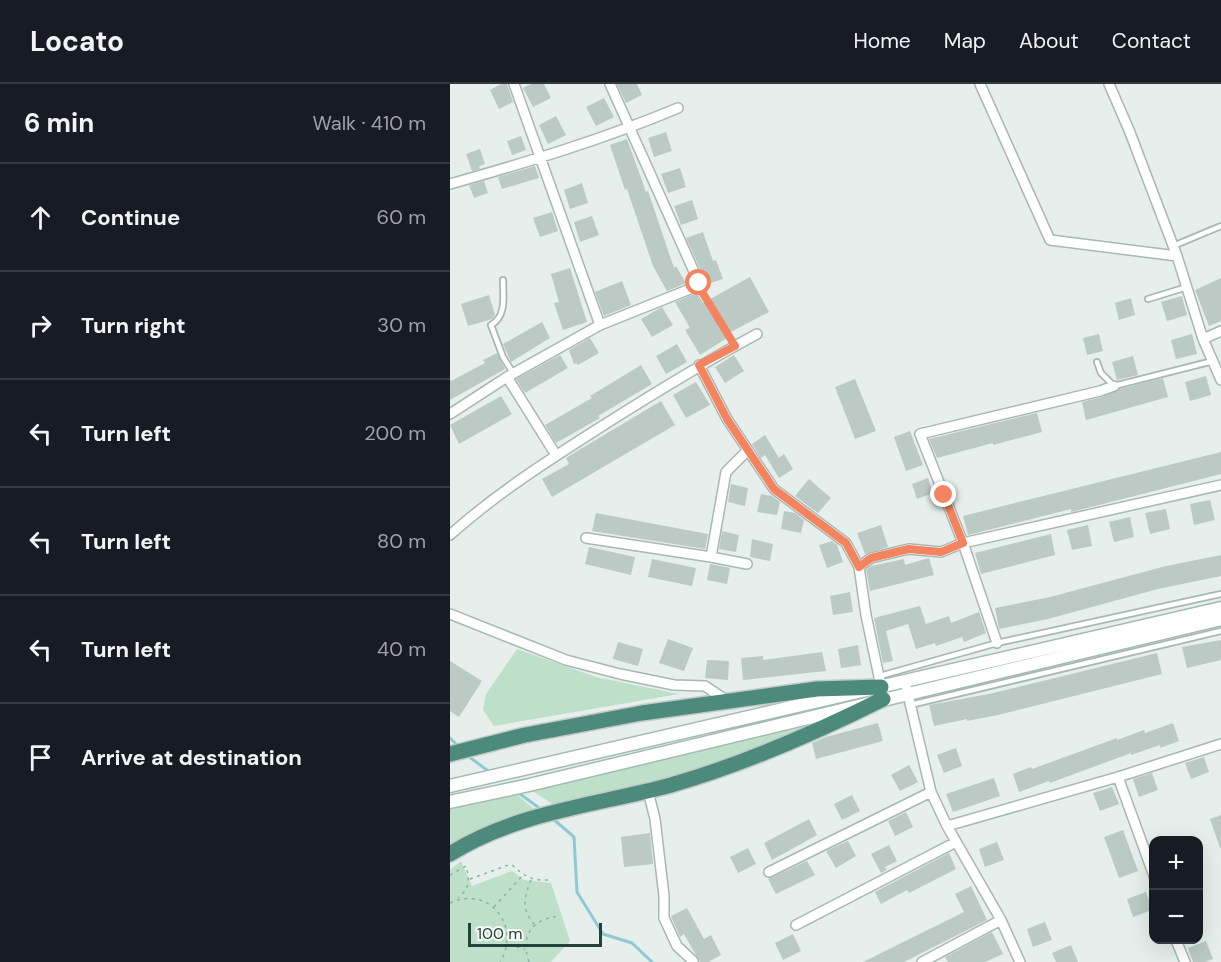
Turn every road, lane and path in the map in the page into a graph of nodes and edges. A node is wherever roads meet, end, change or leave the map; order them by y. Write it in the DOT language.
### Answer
graph roads {
  1 [pos="514,84"];
  2 [pos="610,84"];
  3 [pos="980,84"];
  4 [pos="1109,84"];
  5 [pos="678,108"];
  6 [pos="631,128"];
  7 [pos="541,158"];
  8 [pos="450,184"];
  9 [pos="1221,226"];
  10 [pos="1173,246"];
  11 [pos="1177,256"];
  12 [pos="503,280"];
  13 [pos="699,287"];
  14 [pos="1187,287"];
  15 [pos="1148,299"];
  16 [pos="600,325"];
  17 [pos="1221,331"];
  18 [pos="757,334"];
  19 [pos="1203,339"];
  20 [pos="735,346"];
  21 [pos="1214,361"];
  22 [pos="1097,362"];
  23 [pos="699,365"];
  24 [pos="510,375"];
  25 [pos="1221,380"];
  26 [pos="1114,386"];
  27 [pos="450,414"];
  28 [pos="748,450"];
  29 [pos="556,455"];
  30 [pos="1221,485"];
  31 [pos="450,535"];
  32 [pos="586,538"];
  33 [pos="963,543"];
  34 [pos="711,557"];
  35 [pos="747,564"];
  36 [pos="859,567"];
  37 [pos="1221,594"];
  38 [pos="1221,608"];
  39 [pos="450,614"];
  40 [pos="1221,619"];
  41 [pos="1221,632"];
  42 [pos="998,643"];
  43 [pos="881,688"];
  44 [pos="908,693"];
  45 [pos="729,702"];
  46 [pos="1219,744"];
  47 [pos="450,754"];
  48 [pos="1221,756"];
  49 [pos="1118,777"];
  50 [pos="450,786"];
  51 [pos="648,791"];
  52 [pos="931,792"];
  53 [pos="450,802"];
  54 [pos="947,826"];
  55 [pos="956,842"];
  56 [pos="450,854"];
  57 [pos="1149,862"];
  58 [pos="769,872"];
  59 [pos="450,875"];
  60 [pos="522,875"];
  61 [pos="470,879"];
  62 [pos="531,879"];
  63 [pos="549,880"];
  64 [pos="457,899"];
  65 [pos="450,903"];
  66 [pos="494,907"];
  67 [pos="559,916"];
  68 [pos="1001,920"];
  69 [pos="534,924"];
  70 [pos="796,926"];
  71 [pos="1178,944"];
  72 [pos="507,945"];
  73 [pos="525,949"];
  74 [pos="693,961"];
  75 [pos="500,962"];
  76 [pos="529,962"];
  77 [pos="922,962"];
  78 [pos="1020,962"];
  79 [pos="1185,962"];
  1 -- 7 [label="street"];
  2 -- 6 [label="street"];
  3 -- 11 [label="street"];
  4 -- 10 [label="street"];
  5 -- 6 [label="street"];
  6 -- 7 [label="street"];
  6 -- 13 [label="street"];
  7 -- 8 [label="street"];
  7 -- 16 [label="street"];
  9 -- 10 [label="lane"];
  10 -- 11 [label="street"];
  11 -- 14 [label="street"];
  12 -- 24 [label="lane"];
  13 -- 16 [label="street"];
  13 -- 20 [label="path"];
  14 -- 15 [label="lane"];
  14 -- 19 [label="street"];
  16 -- 24 [label="street"];
  17 -- 19 [label="street"];
  18 -- 20 [label="street"];
  19 -- 21 [label="street"];
  20 -- 23 [label="street"];
  21 -- 25 [label="street"];
  21 -- 26 [label="lane"];
  22 -- 26 [label="lane"];
  23 -- 28 [label="street"];
  23 -- 29 [label="street"];
  24 -- 27 [label="street"];
  24 -- 29 [label="street"];
  26 -- 33 [label="street"];
  28 -- 34 [label="street"];
  28 -- 36 [label="street"];
  29 -- 31 [label="street"];
  30 -- 33 [label="street"];
  32 -- 34 [label="street"];
  33 -- 36 [label="street"];
  33 -- 42 [label="street"];
  34 -- 35 [label="street"];
  36 -- 43 [label="street"];
  37 -- 42 [label="lane"];
  38 -- 44 [label="main road"];
  39 -- 45 [label="street"];
  40 -- 44 [label="main road"];
  41 -- 44 [label="lane"];
  42 -- 43 [label="lane"];
  43 -- 44 [label="main road"];
  43 -- 45 [label="highway"];
  43 -- 50 [label="main road"];
  43 -- 51 [label="highway"];
  43 -- 53 [label="main road"];
  44 -- 52 [label="street"];
  45 -- 47 [label="highway"];
  46 -- 48 [label="street"];
  46 -- 49 [label="street"];
  49 -- 54 [label="street"];
  49 -- 57 [label="street"];
  51 -- 56 [label="highway"];
  51 -- 74 [label="street"];
  52 -- 54 [label="street"];
  52 -- 58 [label="street"];
  54 -- 55 [label="street"];
  55 -- 68 [label="street"];
  55 -- 70 [label="street"];
  59 -- 61 [label="path"];
  60 -- 61 [label="path"];
  60 -- 62 [label="path"];
  60 -- 66 [label="path"];
  61 -- 64 [label="path"];
  62 -- 63 [label="path"];
  62 -- 69 [label="path"];
  64 -- 65 [label="path"];
  64 -- 66 [label="path"];
  66 -- 72 [label="path"];
  67 -- 69 [label="path"];
  68 -- 77 [label="street"];
  68 -- 78 [label="street"];
  69 -- 73 [label="path"];
  71 -- 79 [label="street"];
  72 -- 73 [label="path"];
  72 -- 75 [label="path"];
  73 -- 76 [label="path"];
}
